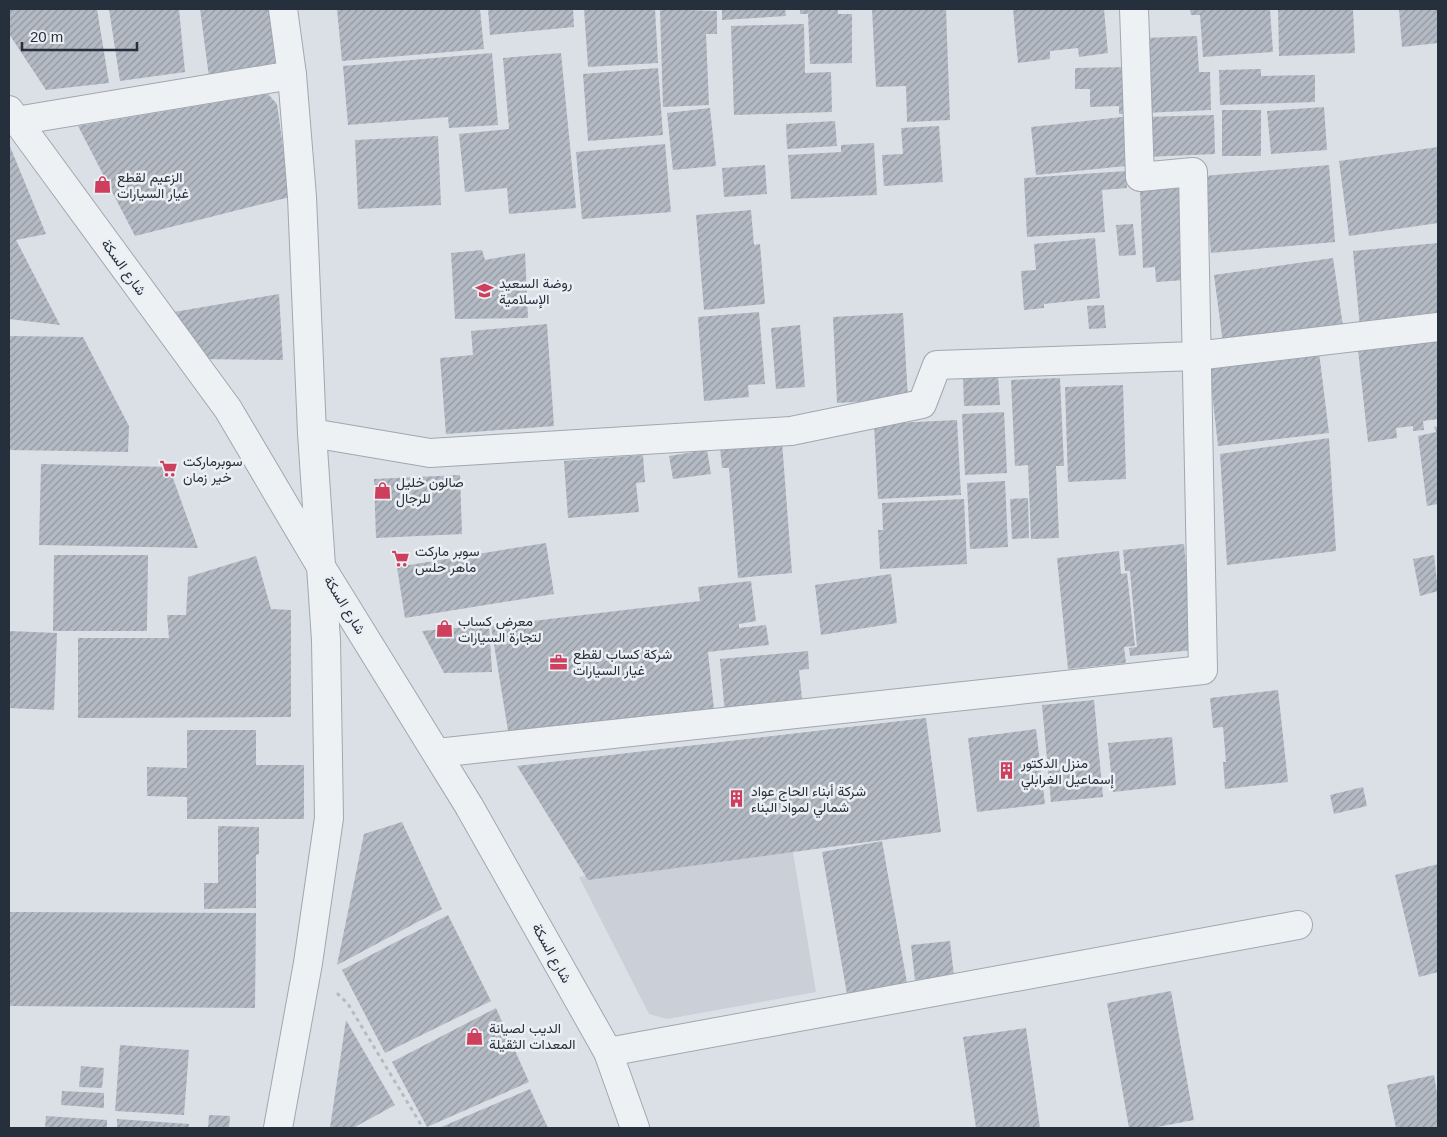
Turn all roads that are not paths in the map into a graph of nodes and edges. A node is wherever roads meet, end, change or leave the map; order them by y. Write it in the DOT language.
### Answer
graph roads {
  1 [pos="283,9"];
  2 [pos="1134,9"];
  3 [pos="292,74"];
  4 [pos="13,115"];
  5 [pos="1438,327"];
  6 [pos="1196,356"];
  7 [pos="312,433"];
  8 [pos="320,565"];
  9 [pos="437,753"];
  10 [pos="1298,925"];
  11 [pos="608,1052"];
  12 [pos="278,1128"];
  13 [pos="635,1128"];
  1 -- 3 [label="street"];
  2 -- 6 [label="street"];
  3 -- 4 [label="street"];
  3 -- 7 [label="street"];
  4 -- 8 [label="street, شارع السكة"];
  5 -- 6 [label="street"];
  6 -- 7 [label="street"];
  6 -- 9 [label="street"];
  7 -- 8 [label="street"];
  8 -- 9 [label="street, شارع السكة"];
  8 -- 12 [label="street"];
  9 -- 11 [label="street, شارع السكة"];
  10 -- 11 [label="street"];
  11 -- 13 [label="street, شارع السكة"];
}
